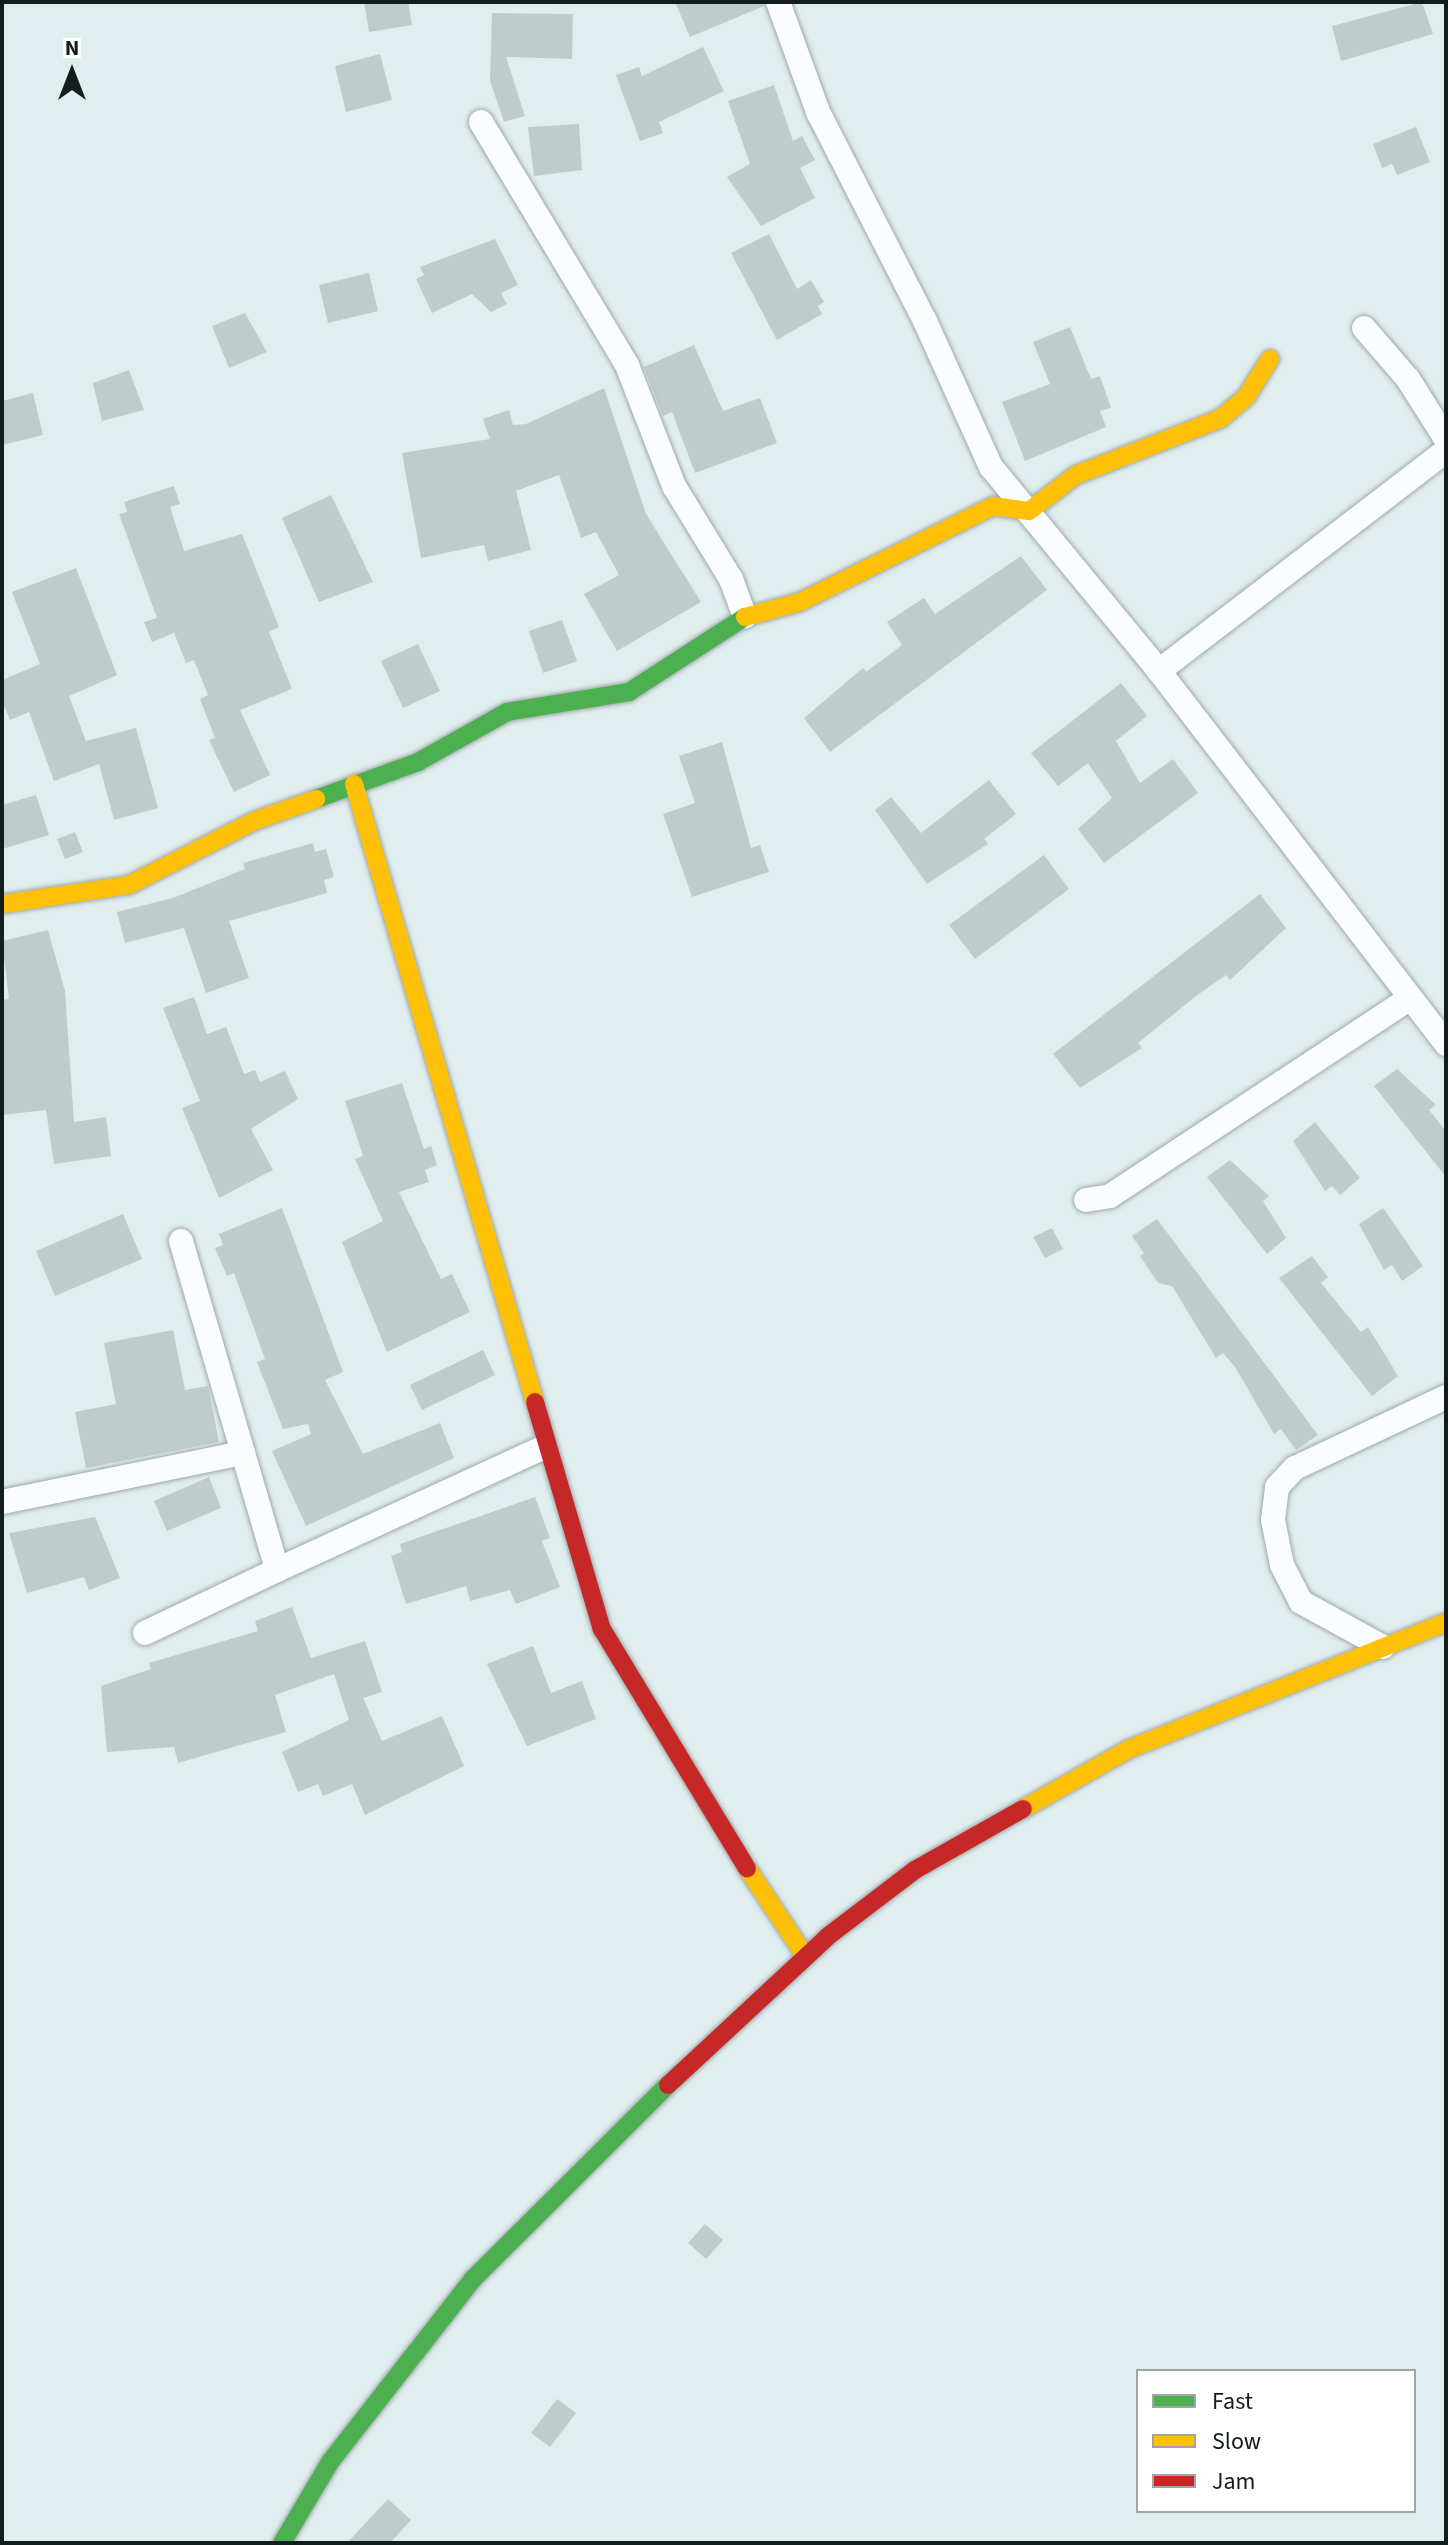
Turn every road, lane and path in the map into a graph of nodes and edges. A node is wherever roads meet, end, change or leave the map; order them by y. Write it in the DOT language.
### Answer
graph roads {
  1 [pos="778,2"];
  2 [pos="481,122"];
  3 [pos="1364,328"];
  4 [pos="1270,359"];
  5 [pos="1446,439"];
  6 [pos="1446,451"];
  7 [pos="1029,511"];
  8 [pos="745,617"];
  9 [pos="1159,671"];
  10 [pos="354,784"];
  11 [pos="2,904"];
  12 [pos="1410,998"];
  13 [pos="1446,1044"];
  14 [pos="1086,1200"];
  15 [pos="181,1241"];
  16 [pos="1446,1397"];
  17 [pos="544,1447"];
  18 [pos="243,1453"];
  19 [pos="2,1502"];
  20 [pos="277,1570"];
  21 [pos="1446,1622"];
  22 [pos="145,1633"];
  23 [pos="1383,1647"];
  24 [pos="805,1956"];
  25 [pos="282,2543"];
  1 -- 7 [label="street"];
  2 -- 8 [label="street"];
  3 -- 5 [label="street"];
  4 -- 7 [label="street"];
  6 -- 9 [label="street"];
  7 -- 8 [label="street"];
  7 -- 9 [label="street"];
  8 -- 10 [label="street"];
  9 -- 12 [label="street"];
  10 -- 11 [label="street"];
  10 -- 17 [label="street"];
  12 -- 13 [label="street"];
  12 -- 14 [label="street"];
  15 -- 18 [label="street"];
  16 -- 23 [label="street"];
  17 -- 20 [label="street"];
  17 -- 24 [label="street"];
  18 -- 19 [label="street"];
  18 -- 20 [label="street"];
  20 -- 22 [label="street"];
  21 -- 23 [label="street"];
  23 -- 24 [label="street"];
  24 -- 25 [label="street"];
}
